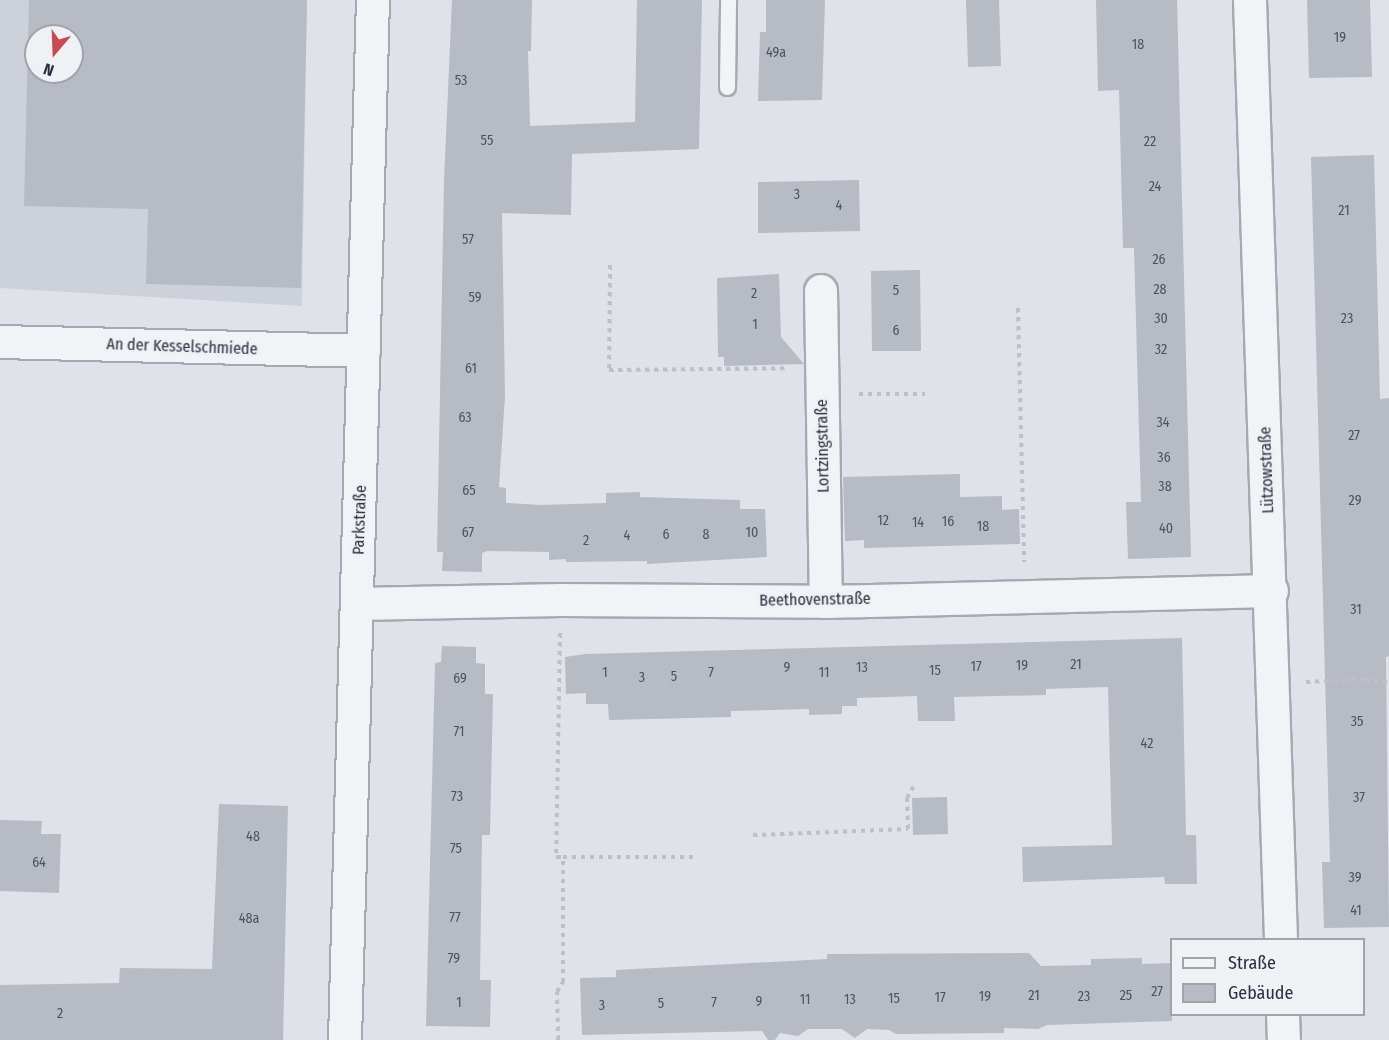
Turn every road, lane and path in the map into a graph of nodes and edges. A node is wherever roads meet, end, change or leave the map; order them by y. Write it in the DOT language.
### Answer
graph roads {
  1 [pos="373,0"];
  2 [pos="728,0"];
  3 [pos="1250,0"];
  4 [pos="726,87"];
  5 [pos="610,265"];
  6 [pos="821,291"];
  7 [pos="1018,308"];
  8 [pos="0,342"];
  9 [pos="364,351"];
  10 [pos="821,381"];
  11 [pos="925,394"];
  12 [pos="1272,591"];
  13 [pos="1025,596"];
  14 [pos="561,600"];
  15 [pos="826,602"];
  16 [pos="357,604"];
  17 [pos="1389,683"];
  18 [pos="1274,684"];
  19 [pos="913,787"];
  20 [pos="753,835"];
  21 [pos="563,857"];
  22 [pos="693,857"];
  23 [pos="1281,938"];
  24 [pos="1283,1016"];
  25 [pos="345,1040"];
  26 [pos="558,1040"];
  27 [pos="1284,1040"];
  1 -- 9 [label="street, Parkstraße"];
  2 -- 4 [label="lane"];
  3 -- 12 [label="street, Lützowstraße"];
  5 -- 10 [label="path"];
  6 -- 10 [label="street, Lortzingstraße"];
  7 -- 13 [label="path"];
  8 -- 9 [label="street, An der Kesselschmiede"];
  9 -- 16 [label="street, Parkstraße"];
  10 -- 11 [label="path"];
  10 -- 15 [label="street, Lortzingstraße"];
  12 -- 13 [label="street, Beethovenstraße"];
  12 -- 18 [label="street, Lützowstraße"];
  13 -- 15 [label="street, Beethovenstraße"];
  14 -- 15 [label="street, Beethovenstraße"];
  14 -- 16 [label="street, Beethovenstraße"];
  14 -- 21 [label="path"];
  16 -- 25 [label="street, Parkstraße"];
  17 -- 18 [label="path"];
  18 -- 23 [label="street, Lützowstraße"];
  19 -- 20 [label="path"];
  21 -- 22 [label="path"];
  21 -- 26 [label="path"];
  24 -- 27 [label="street"];
}
